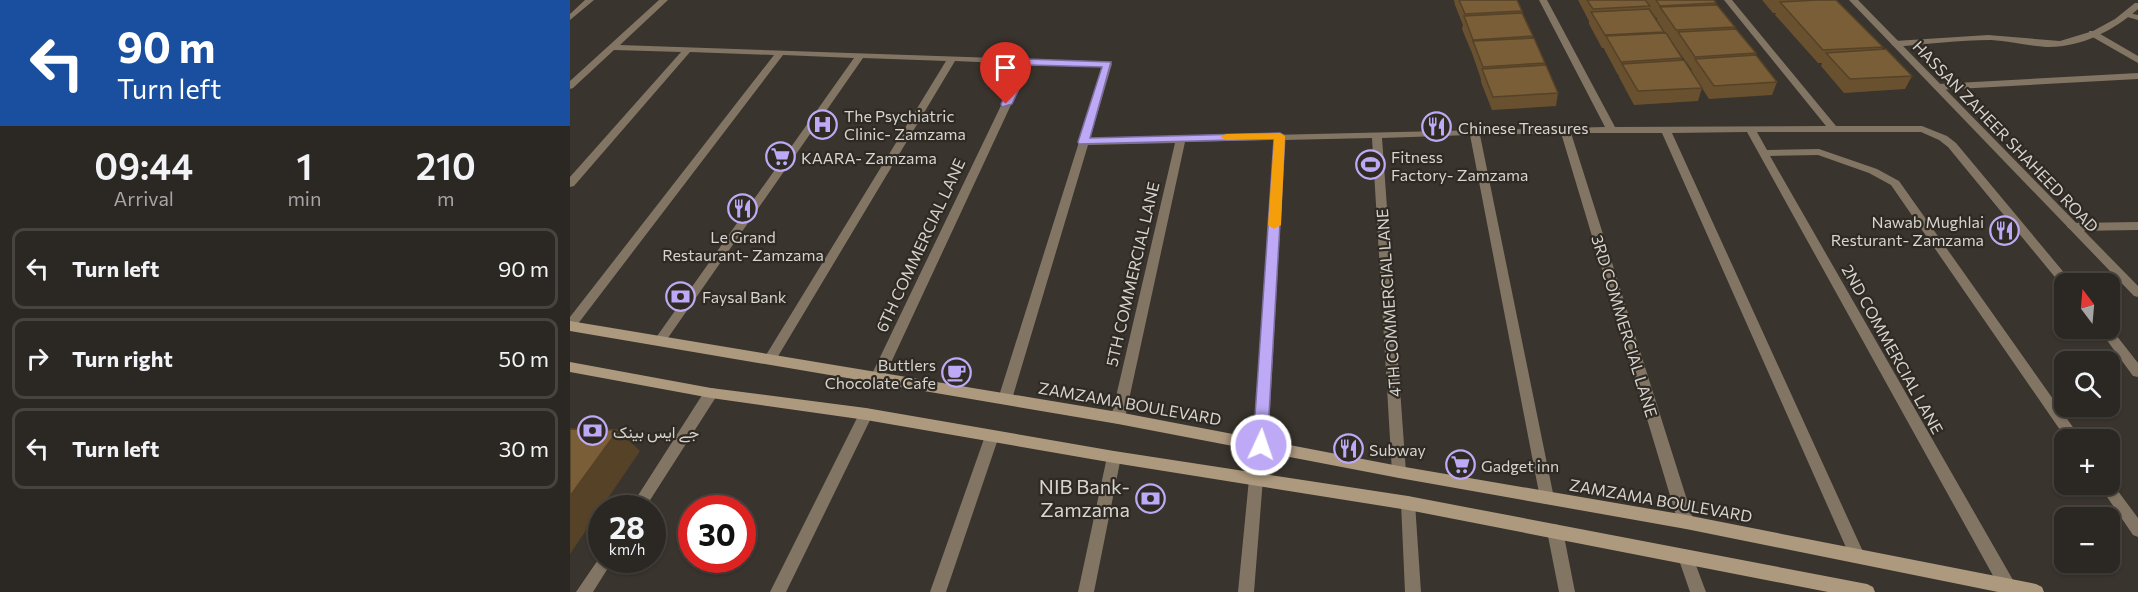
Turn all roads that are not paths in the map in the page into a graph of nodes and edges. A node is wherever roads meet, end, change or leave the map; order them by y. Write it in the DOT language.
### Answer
graph roads {
  1 [pos="590,0"];
  2 [pos="664,0"];
  3 [pos="1543,0"];
  4 [pos="1728,0"];
  5 [pos="1853,0"];
  6 [pos="2138,5"];
  7 [pos="2127,14"];
  8 [pos="570,18"];
  9 [pos="2138,18"];
  10 [pos="2092,33"];
  11 [pos="1895,44"];
  12 [pos="612,47"];
  13 [pos="688,49"];
  14 [pos="780,53"];
  15 [pos="860,56"];
  16 [pos="951,60"];
  17 [pos="2138,60"];
  18 [pos="1026,62"];
  19 [pos="2138,76"];
  20 [pos="570,86"];
  21 [pos="1938,87"];
  22 [pos="1750,129"];
  23 [pos="1833,129"];
  24 [pos="1564,130"];
  25 [pos="1666,130"];
  26 [pos="1612,131"];
  27 [pos="1473,132"];
  28 [pos="1377,134"];
  29 [pos="1280,136"];
  30 [pos="1180,138"];
  31 [pos="1083,142"];
  32 [pos="1764,153"];
  33 [pos="570,184"];
  34 [pos="2073,226"];
  35 [pos="2138,226"];
  36 [pos="2058,273"];
  37 [pos="2138,293"];
  38 [pos="570,326"];
  39 [pos="2112,339"];
  40 [pos="659,342"];
  41 [pos="769,360"];
  42 [pos="570,367"];
  43 [pos="2138,372"];
  44 [pos="877,378"];
  45 [pos="711,393"];
  46 [pos="1005,399"];
  47 [pos="866,414"];
  48 [pos="1118,418"];
  49 [pos="2067,429"];
  50 [pos="992,436"];
  51 [pos="1261,445"];
  52 [pos="1114,457"];
  53 [pos="1399,472"];
  54 [pos="1256,479"];
  55 [pos="646,495"];
  56 [pos="2114,495"];
  57 [pos="1547,498"];
  58 [pos="1408,503"];
  59 [pos="1686,522"];
  60 [pos="2138,530"];
  61 [pos="1555,531"];
  62 [pos="1857,556"];
  63 [pos="1686,557"];
  64 [pos="596,573"];
  65 [pos="2007,585"];
  66 [pos="584,592"];
  67 [pos="778,592"];
  68 [pos="938,592"];
  69 [pos="1086,592"];
  70 [pos="1246,592"];
  71 [pos="1413,592"];
  72 [pos="1567,592"];
  73 [pos="1698,592"];
  74 [pos="1867,592"];
  75 [pos="2036,592"];
  1 -- 8 [label="street"];
  2 -- 12 [label="street"];
  3 -- 26 [label="street"];
  4 -- 23 [label="street"];
  5 -- 11 [label="street, HASSAN ZAHEER SHAHEED ROAD"];
  6 -- 7 [label="street"];
  7 -- 9 [label="street"];
  7 -- 10 [label="street"];
  10 -- 11 [label="street"];
  10 -- 17 [label="street"];
  11 -- 21 [label="street, HASSAN ZAHEER SHAHEED ROAD"];
  12 -- 13 [label="street"];
  12 -- 20 [label="street"];
  13 -- 14 [label="street"];
  13 -- 33 [label="street"];
  14 -- 15 [label="street"];
  14 -- 38 [label="street"];
  15 -- 16 [label="street"];
  15 -- 40 [label="street"];
  16 -- 18 [label="street"];
  16 -- 41 [label="street"];
  18 -- 31 [label="street"];
  18 -- 44 [label="street, 6TH COMMERCIAL LANE"];
  19 -- 21 [label="street"];
  21 -- 34 [label="street, HASSAN ZAHEER SHAHEED ROAD"];
  22 -- 23 [label="street"];
  22 -- 25 [label="street"];
  22 -- 32 [label="street, 2ND COMMERCIAL LANE"];
  23 -- 36 [label="street"];
  24 -- 26 [label="street"];
  24 -- 27 [label="street"];
  24 -- 59 [label="street, 3RD COMMERCIAL LANE"];
  25 -- 26 [label="street"];
  25 -- 62 [label="street"];
  27 -- 28 [label="street"];
  27 -- 57 [label="street"];
  28 -- 29 [label="street"];
  28 -- 53 [label="street, 4TH COMMERCIAL LANE"];
  29 -- 30 [label="street"];
  29 -- 51 [label="street"];
  30 -- 31 [label="street"];
  30 -- 48 [label="street, 5TH COMMERCIAL LANE"];
  31 -- 46 [label="street"];
  32 -- 49 [label="street"];
  32 -- 65 [label="street, 2ND COMMERCIAL LANE"];
  34 -- 35 [label="street"];
  34 -- 37 [label="street, HASSAN ZAHEER SHAHEED ROAD"];
  38 -- 40 [label="main road, ZAMZAMA BOULEVARD"];
  39 -- 43 [label="street"];
  40 -- 41 [label="main road, ZAMZAMA BOULEVARD"];
  41 -- 44 [label="main road, ZAMZAMA BOULEVARD"];
  42 -- 45 [label="main road"];
  44 -- 46 [label="main road, ZAMZAMA BOULEVARD"];
  45 -- 47 [label="main road"];
  45 -- 55 [label="street"];
  46 -- 48 [label="main road, ZAMZAMA BOULEVARD"];
  47 -- 50 [label="main road"];
  47 -- 67 [label="street"];
  48 -- 51 [label="main road, ZAMZAMA BOULEVARD"];
  50 -- 52 [label="main road"];
  50 -- 68 [label="street"];
  51 -- 53 [label="main road, ZAMZAMA BOULEVARD"];
  52 -- 54 [label="main road"];
  52 -- 69 [label="street"];
  53 -- 57 [label="main road, ZAMZAMA BOULEVARD"];
  54 -- 58 [label="main road"];
  54 -- 70 [label="street"];
  56 -- 60 [label="street"];
  57 -- 59 [label="main road, ZAMZAMA BOULEVARD"];
  58 -- 61 [label="main road"];
  58 -- 71 [label="street"];
  59 -- 62 [label="main road, ZAMZAMA BOULEVARD"];
  61 -- 63 [label="main road"];
  61 -- 72 [label="street"];
  62 -- 65 [label="main road, ZAMZAMA BOULEVARD"];
  63 -- 73 [label="street"];
  63 -- 74 [label="main road"];
  64 -- 66 [label="street"];
  65 -- 75 [label="main road, ZAMZAMA BOULEVARD"];
}
